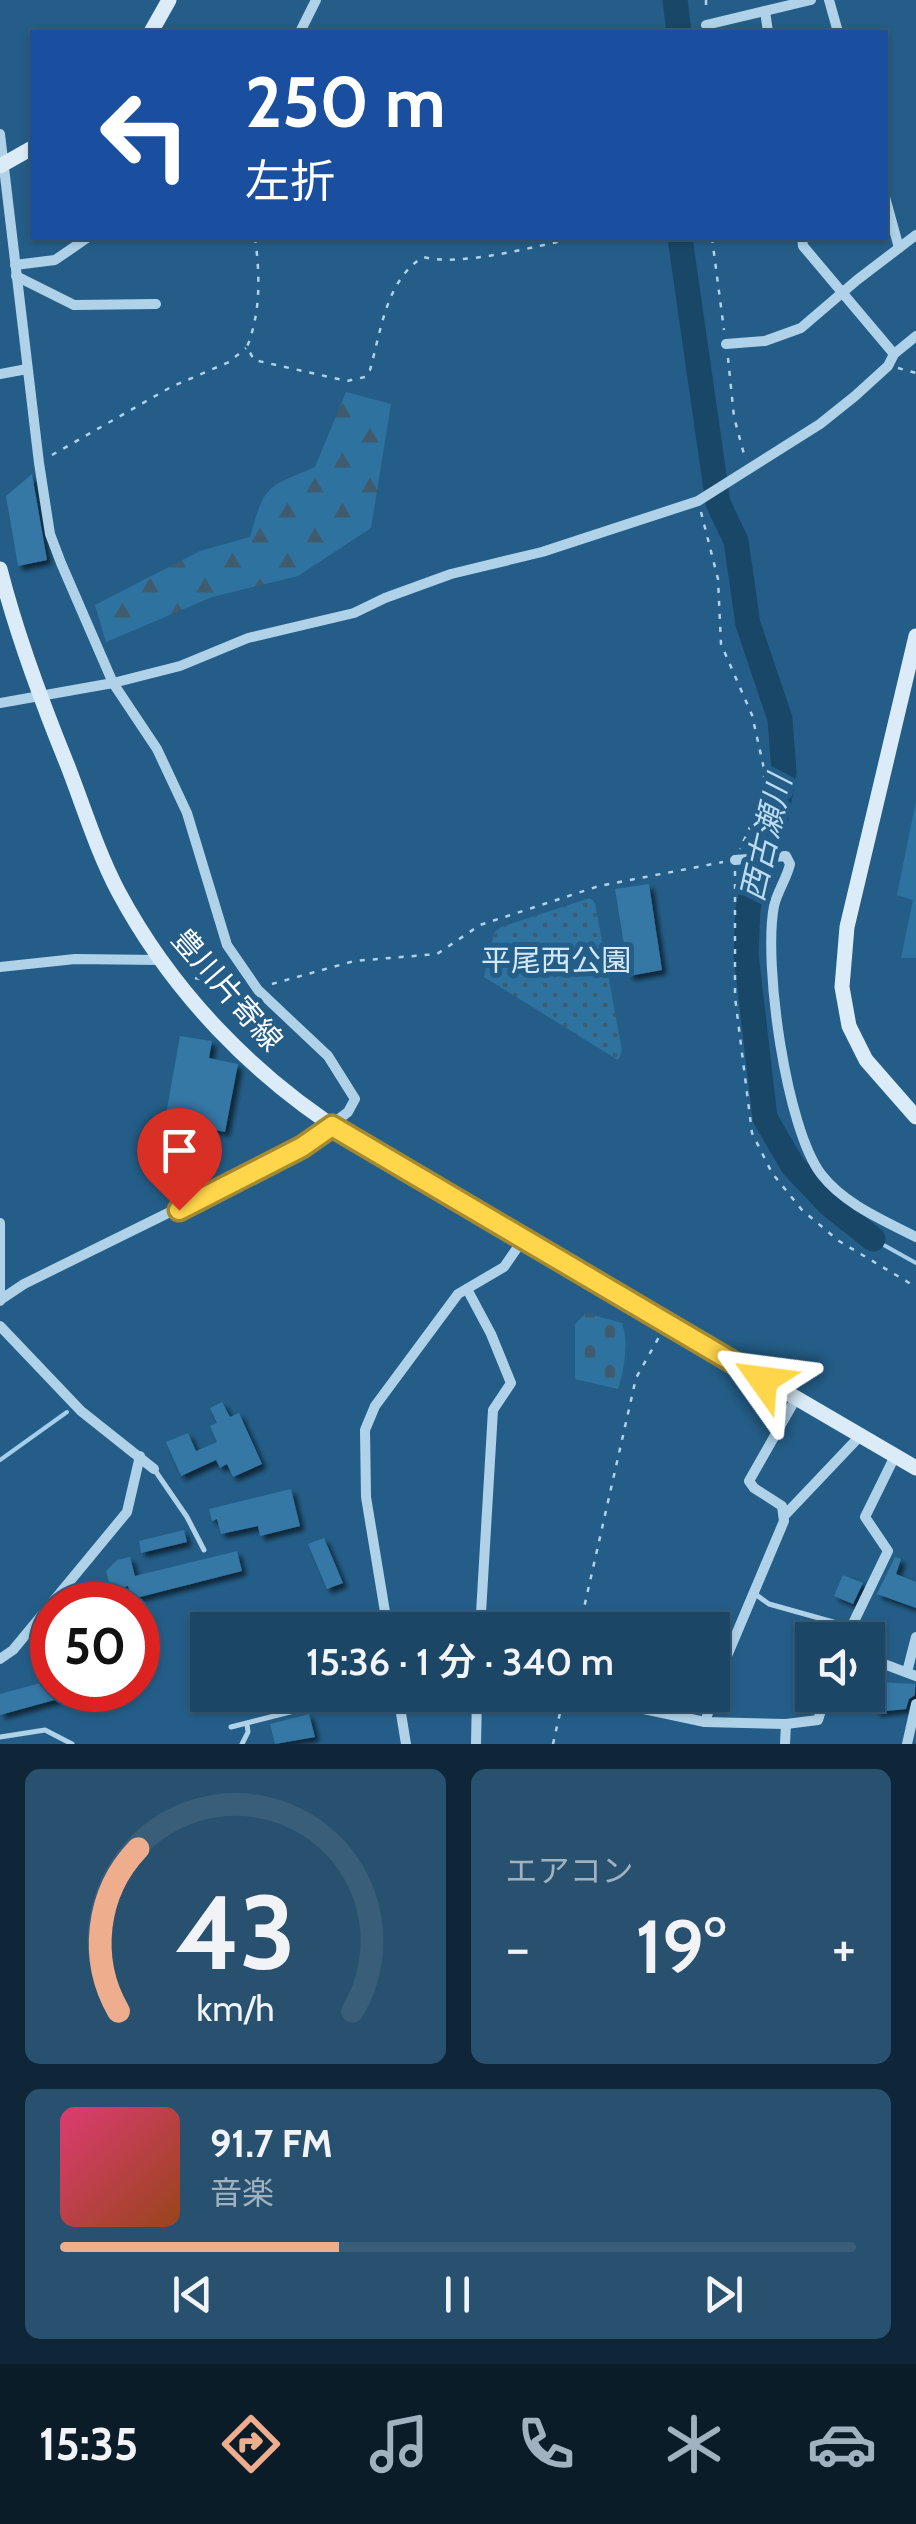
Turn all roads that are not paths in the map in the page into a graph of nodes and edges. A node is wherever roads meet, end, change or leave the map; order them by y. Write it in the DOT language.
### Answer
graph roads {
  1 [pos="169,0"];
  2 [pos="316,0"];
  3 [pos="811,0"];
  4 [pos="829,0"];
  5 [pos="765,11"];
  6 [pos="706,24"];
  7 [pos="152,30"];
  8 [pos="301,30"];
  9 [pos="768,30"];
  10 [pos="837,30"];
  11 [pos="0,134"];
  12 [pos="30,149"];
  13 [pos="1,165"];
  14 [pos="888,207"];
  15 [pos="916,235"];
  16 [pos="84,240"];
  17 [pos="802,240"];
  18 [pos="900,248"];
  19 [pos="16,271"];
  20 [pos="842,294"];
  21 [pos="156,304"];
  22 [pos="916,336"];
  23 [pos="726,344"];
  24 [pos="894,354"];
  25 [pos="27,369"];
  26 [pos="0,374"];
  27 [pos="0,570"];
  28 [pos="916,636"];
  29 [pos="113,683"];
  30 [pos="910,692"];
  31 [pos="40,696"];
  32 [pos="0,703"];
  33 [pos="734,860"];
  34 [pos="160,960"];
  35 [pos="0,967"];
  36 [pos="916,1117"];
  37 [pos="332,1126"];
  38 [pos="0,1223"];
  39 [pos="916,1236"];
  40 [pos="524,1238"];
  41 [pos="467,1288"];
  42 [pos="0,1300"];
  43 [pos="0,1326"];
  44 [pos="795,1400"];
  45 [pos="860,1436"];
  46 [pos="140,1456"];
  47 [pos="895,1456"];
  48 [pos="916,1468"];
  49 [pos="154,1469"];
  50 [pos="785,1515"];
  51 [pos="204,1550"];
  52 [pos="752,1592"];
  53 [pos="385,1612"];
  54 [pos="481,1612"];
  55 [pos="833,1622"];
  56 [pos="853,1622"];
  57 [pos="916,1637"];
  58 [pos="0,1659"];
  59 [pos="885,1664"];
  60 [pos="911,1674"];
  61 [pos="916,1704"];
  62 [pos="290,1712"];
  63 [pos="401,1712"];
  64 [pos="477,1712"];
  65 [pos="658,1712"];
  66 [pos="821,1712"];
  67 [pos="705,1722"];
  68 [pos="247,1723"];
  69 [pos="786,1724"];
  70 [pos="232,1727"];
  71 [pos="0,1737"];
  72 [pos="72,1744"];
  73 [pos="242,1744"];
  74 [pos="406,1744"];
  75 [pos="476,1744"];
  76 [pos="785,1744"];
  77 [pos="907,1744"];
  1 -- 7 [label="main road"];
  2 -- 8 [label="street"];
  3 -- 5 [label="street"];
  4 -- 10 [label="street"];
  5 -- 6 [label="street"];
  5 -- 9 [label="street"];
  11 -- 13 [label="street"];
  12 -- 13 [label="main road"];
  13 -- 19 [label="street"];
  14 -- 18 [label="street"];
  15 -- 18 [label="street"];
  16 -- 19 [label="street"];
  17 -- 20 [label="street"];
  18 -- 20 [label="street"];
  19 -- 21 [label="street"];
  19 -- 25 [label="street"];
  20 -- 23 [label="street"];
  20 -- 24 [label="street"];
  22 -- 24 [label="street"];
  24 -- 29 [label="street"];
  25 -- 26 [label="street"];
  25 -- 29 [label="street"];
  27 -- 31 [label="main road, 豊川片寄線"];
  28 -- 30 [label="main road"];
  29 -- 31 [label="street"];
  29 -- 37 [label="street"];
  30 -- 36 [label="main road"];
  31 -- 32 [label="street"];
  31 -- 34 [label="main road, 豊川片寄線"];
  33 -- 39 [label="street"];
  34 -- 35 [label="street"];
  34 -- 37 [label="main road, 豊川片寄線"];
  37 -- 40 [label="main road, 豊川片寄線"];
  37 -- 42 [label="street"];
  38 -- 42 [label="street"];
  40 -- 41 [label="street"];
  40 -- 44 [label="main road, 豊川片寄線"];
  41 -- 53 [label="street"];
  41 -- 54 [label="street"];
  43 -- 46 [label="street"];
  44 -- 45 [label="main road, 豊川片寄線"];
  44 -- 50 [label="street"];
  45 -- 47 [label="main road, 豊川片寄線"];
  45 -- 50 [label="street"];
  46 -- 49 [label="street"];
  46 -- 58 [label="street"];
  47 -- 48 [label="main road, 豊川片寄線"];
  47 -- 56 [label="street"];
  49 -- 51 [label="lane"];
  50 -- 52 [label="street"];
  52 -- 55 [label="lane"];
  52 -- 67 [label="street"];
  57 -- 60 [label="street"];
  59 -- 60 [label="street"];
  61 -- 77 [label="street"];
  62 -- 68 [label="lane"];
  63 -- 74 [label="street"];
  64 -- 75 [label="street"];
  65 -- 67 [label="street"];
  66 -- 69 [label="street"];
  67 -- 69 [label="street"];
  68 -- 70 [label="lane"];
  68 -- 73 [label="lane"];
  69 -- 76 [label="street"];
  71 -- 72 [label="lane"];
}
